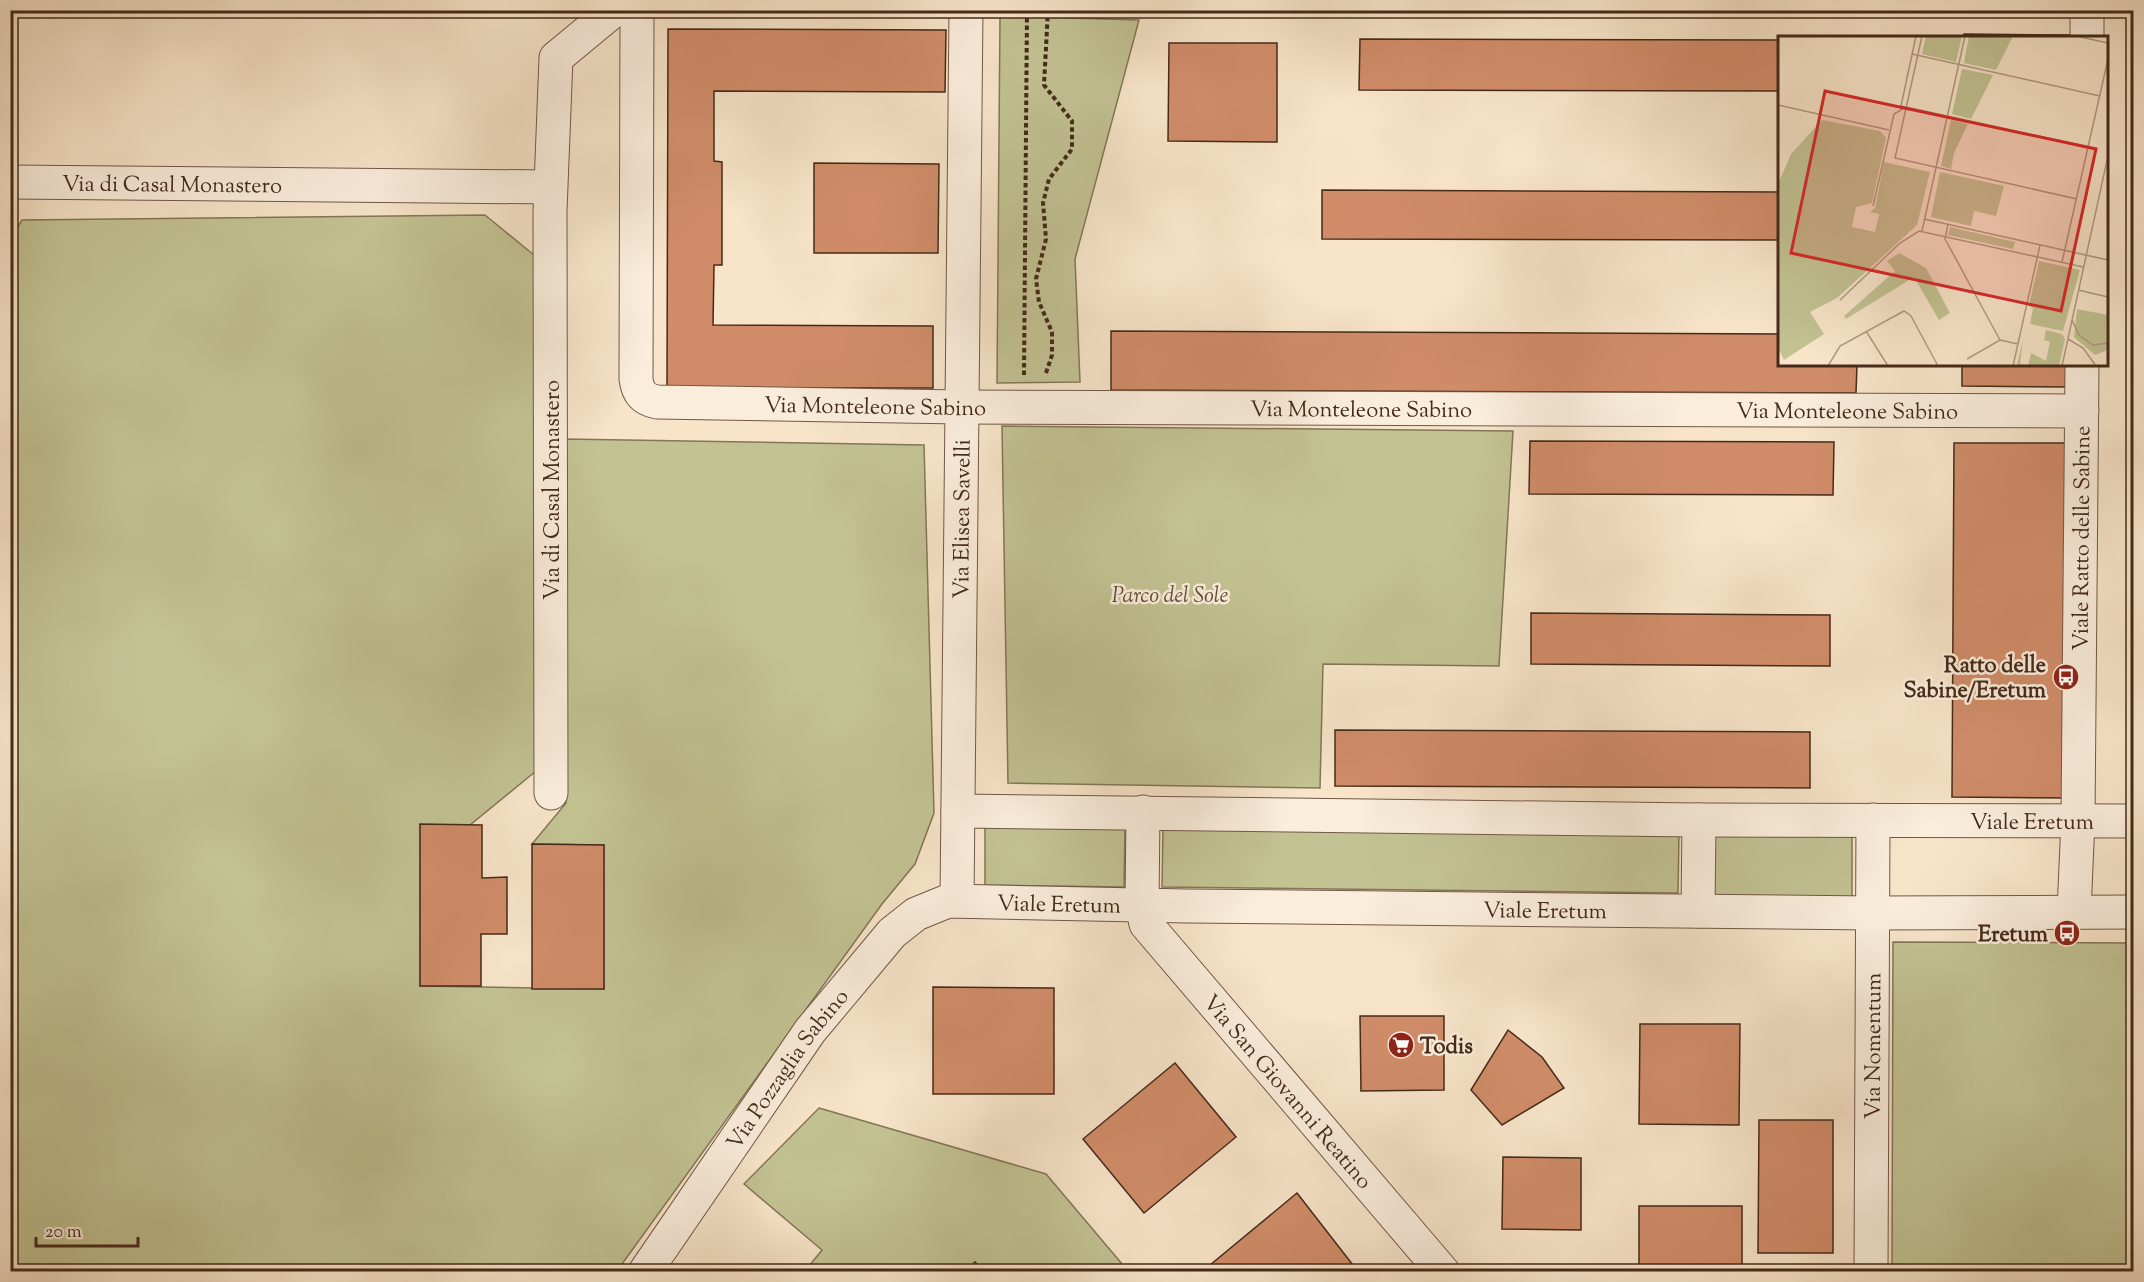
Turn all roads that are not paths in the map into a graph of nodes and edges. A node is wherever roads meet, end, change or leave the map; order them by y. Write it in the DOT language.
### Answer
graph roads {
  1 [pos="614,10"];
  2 [pos="638,10"];
  3 [pos="966,10"];
  4 [pos="2087,10"];
  5 [pos="2087,36"];
  6 [pos="10,182"];
  7 [pos="550,187"];
  8 [pos="2082,366"];
  9 [pos="961,406"];
  10 [pos="2082,411"];
  11 [pos="551,793"];
  12 [pos="958,811"];
  13 [pos="1143,812"];
  14 [pos="1699,820"];
  15 [pos="1874,820"];
  16 [pos="2078,820"];
  17 [pos="2133,821"];
  18 [pos="957,900"];
  19 [pos="1142,905"];
  20 [pos="1698,911"];
  21 [pos="2074,912"];
  22 [pos="2133,912"];
  23 [pos="1873,913"];
  24 [pos="645,1272"];
  25 [pos="1443,1272"];
  26 [pos="1871,1272"];
  1 -- 7 [label="street, Via di Casal Monastero"];
  2 -- 9 [label="street, Via Monteleone Sabino"];
  3 -- 9 [label="street, Via Elisea Savelli"];
  4 -- 5 [label="street"];
  6 -- 7 [label="street, Via di Casal Monastero"];
  7 -- 11 [label="street, Via di Casal Monastero"];
  8 -- 10 [label="street, Viale Ratto delle Sabine"];
  9 -- 10 [label="street, Via Monteleone Sabino"];
  9 -- 12 [label="street, Via Elisea Savelli"];
  10 -- 16 [label="street, Viale Ratto delle Sabine"];
  12 -- 13 [label="street, Viale Eretum"];
  12 -- 18 [label="street, Via Elisea Savelli"];
  13 -- 14 [label="street, Viale Eretum"];
  13 -- 19 [label="street"];
  14 -- 15 [label="street, Viale Eretum"];
  14 -- 20 [label="street"];
  15 -- 16 [label="street, Viale Eretum"];
  15 -- 23 [label="street, Via Nomentum"];
  16 -- 17 [label="street, Viale Eretum"];
  16 -- 21 [label="street, Viale Ratto delle Sabine"];
  18 -- 19 [label="street, Viale Eretum"];
  18 -- 24 [label="street, Via Pozzaglia Sabino"];
  19 -- 20 [label="street, Viale Eretum"];
  19 -- 25 [label="street, Via San Giovanni Reatino"];
  20 -- 23 [label="street, Viale Eretum"];
  21 -- 22 [label="street, Viale Eretum"];
  21 -- 23 [label="street, Viale Eretum"];
  23 -- 26 [label="street, Via Nomentum"];
}
